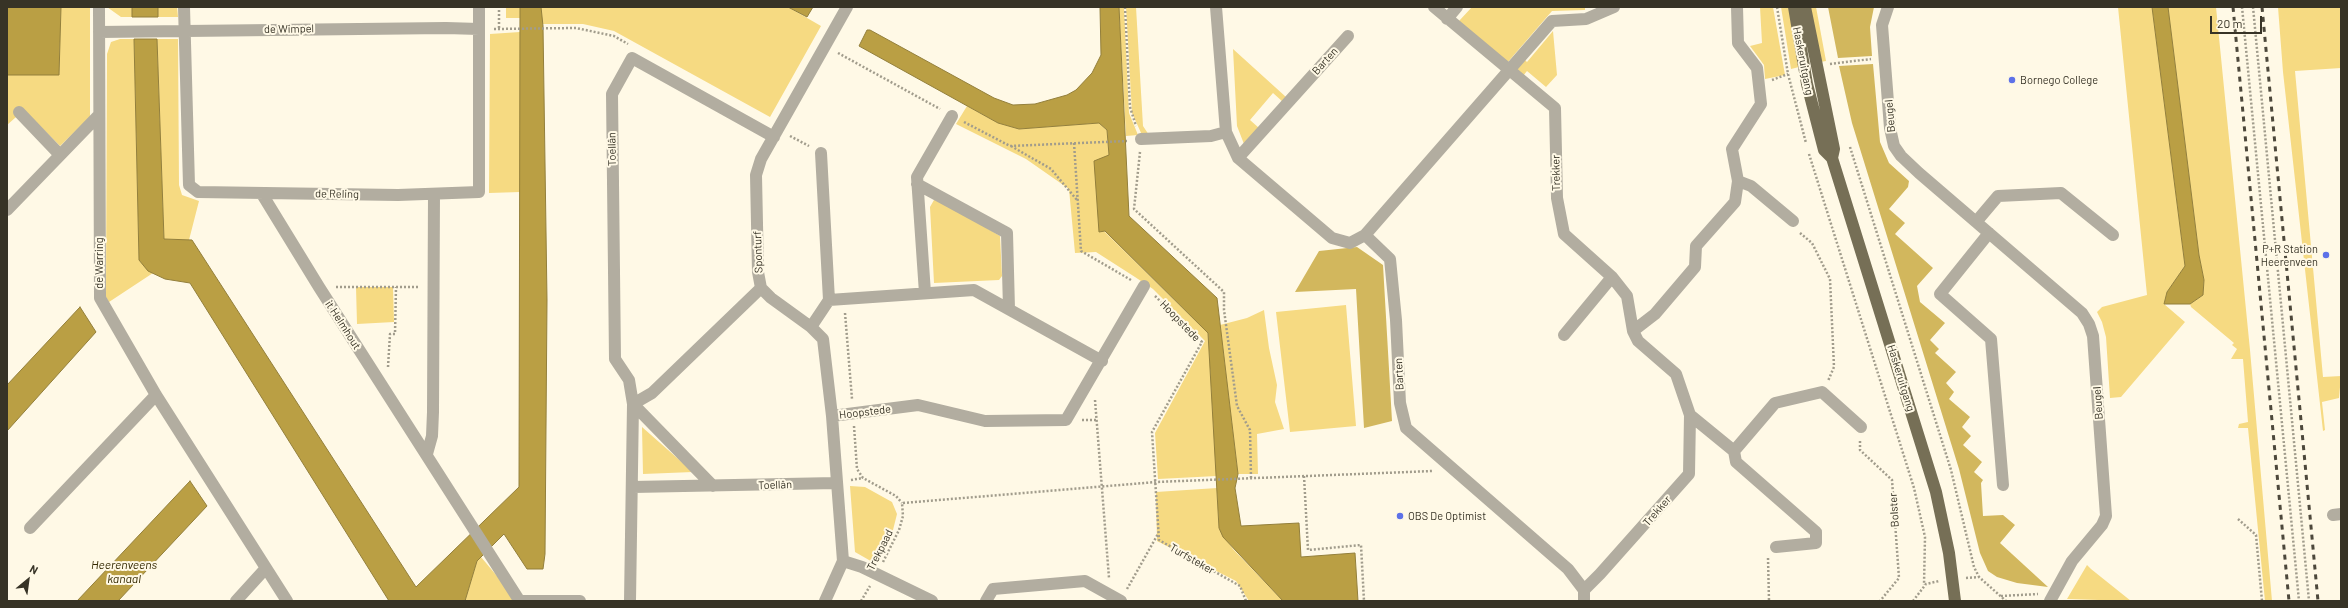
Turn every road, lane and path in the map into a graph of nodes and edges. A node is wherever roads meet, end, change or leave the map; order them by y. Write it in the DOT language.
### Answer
graph roads {
  1 [pos="99,7"];
  2 [pos="184,7"];
  3 [pos="479,7"];
  4 [pos="499,7"];
  5 [pos="847,7"];
  6 [pos="1125,7"];
  7 [pos="1216,7"];
  8 [pos="1434,7"];
  9 [pos="1457,7"];
  10 [pos="1614,7"];
  11 [pos="1737,7"];
  12 [pos="1777,7"];
  13 [pos="1794,7"];
  14 [pos="1805,7"];
  15 [pos="1888,7"];
  16 [pos="2242,7"];
  17 [pos="2253,7"];
  18 [pos="1446,19"];
  19 [pos="499,28"];
  20 [pos="479,29"];
  21 [pos="544,29"];
  22 [pos="184,31"];
  23 [pos="99,32"];
  24 [pos="1348,36"];
  25 [pos="1829,58"];
  26 [pos="1878,59"];
  27 [pos="1834,63"];
  28 [pos="1508,70"];
  29 [pos="1831,72"];
  30 [pos="1792,73"];
  31 [pos="1788,74"];
  32 [pos="1769,80"];
  33 [pos="18,112"];
  34 [pos="98,116"];
  35 [pos="952,116"];
  36 [pos="1226,132"];
  37 [pos="774,136"];
  38 [pos="1135,140"];
  39 [pos="1848,140"];
  40 [pos="1806,145"];
  41 [pos="1010,146"];
  42 [pos="1808,152"];
  43 [pos="821,153"];
  44 [pos="60,155"];
  45 [pos="1238,158"];
  46 [pos="1832,158"];
  47 [pos="1738,181"];
  48 [pos="917,184"];
  49 [pos="262,194"];
  50 [pos="434,194"];
  51 [pos="1078,201"];
  52 [pos="7,210"];
  53 [pos="1793,221"];
  54 [pos="1976,222"];
  55 [pos="1989,233"];
  56 [pos="1365,235"];
  57 [pos="2113,235"];
  58 [pos="1612,278"];
  59 [pos="433,286"];
  60 [pos="1144,286"];
  61 [pos="319,287"];
  62 [pos="396,287"];
  63 [pos="761,288"];
  64 [pos="925,293"];
  65 [pos="830,300"];
  66 [pos="1009,309"];
  67 [pos="811,327"];
  68 [pos="1632,331"];
  69 [pos="1564,335"];
  70 [pos="1102,361"];
  71 [pos="1093,376"];
  72 [pos="386,392"];
  73 [pos="1822,392"];
  74 [pos="156,395"];
  75 [pos="633,404"];
  76 [pos="1690,415"];
  77 [pos="832,416"];
  78 [pos="1861,427"];
  79 [pos="1734,450"];
  80 [pos="427,454"];
  81 [pos="1453,470"];
  82 [pos="1304,476"];
  83 [pos="1250,478"];
  84 [pos="1156,482"];
  85 [pos="836,483"];
  86 [pos="2003,485"];
  87 [pos="713,486"];
  88 [pos="633,487"];
  89 [pos="1102,487"];
  90 [pos="2238,519"];
  91 [pos="30,528"];
  92 [pos="1159,534"];
  93 [pos="1776,547"];
  94 [pos="843,561"];
  95 [pos="266,568"];
  96 [pos="877,574"];
  97 [pos="1979,577"];
  98 [pos="1961,579"];
  99 [pos="1944,581"];
  100 [pos="1924,585"];
  101 [pos="1109,594"];
  102 [pos="1584,595"];
  103 [pos="2001,596"];
  104 [pos="2049,599"];
  105 [pos="519,600"];
  106 [pos="236,601"];
  107 [pos="287,601"];
  108 [pos="580,601"];
  109 [pos="630,601"];
  110 [pos="825,601"];
  111 [pos="861,601"];
  112 [pos="932,601"];
  113 [pos="986,601"];
  114 [pos="1121,601"];
  115 [pos="1246,601"];
  116 [pos="1364,601"];
  117 [pos="1769,601"];
  118 [pos="1880,601"];
  119 [pos="1913,601"];
  120 [pos="1955,601"];
  121 [pos="2006,601"];
  122 [pos="2262,601"];
  123 [pos="2299,601"];
  124 [pos="2309,601"];
  1 -- 23 [label="street, de Warring"];
  2 -- 22 [label="street"];
  3 -- 20 [label="street"];
  4 -- 19 [label="path"];
  5 -- 37 [label="street, Sponturf"];
  6 -- 38 [label="path"];
  7 -- 36 [label="street"];
  8 -- 18 [label="street, Trekker"];
  9 -- 18 [label="street"];
  10 -- 28 [label="street"];
  11 -- 47 [label="street"];
  12 -- 31 [label="path"];
  13 -- 46 [label="main road, Haskeruitgang"];
  14 -- 46 [label="main road, Haskeruitgang"];
  15 -- 54 [label="street, Beugel"];
  16 -- 123 [label="path"];
  17 -- 124 [label="path"];
  18 -- 28 [label="street, Trekker"];
  19 -- 20 [label="path"];
  19 -- 21 [label="path"];
  20 -- 22 [label="street, de Wimpel"];
  20 -- 50 [label="street, de Reling"];
  22 -- 23 [label="street, de Wimpel"];
  22 -- 49 [label="street, de Reling"];
  23 -- 34 [label="street, de Warring"];
  24 -- 45 [label="street, Barten"];
  25 -- 29 [label="path"];
  26 -- 27 [label="path"];
  28 -- 56 [label="street"];
  28 -- 58 [label="street, Trekker"];
  30 -- 31 [label="path"];
  31 -- 32 [label="path"];
  31 -- 40 [label="path"];
  33 -- 44 [label="street"];
  34 -- 44 [label="street"];
  34 -- 74 [label="street, de Warring"];
  35 -- 48 [label="street"];
  36 -- 38 [label="street"];
  36 -- 45 [label="street"];
  37 -- 63 [label="street, Sponturf"];
  37 -- 75 [label="street, Toellân"];
  38 -- 51 [label="path"];
  38 -- 83 [label="path"];
  39 -- 97 [label="path"];
  41 -- 51 [label="path"];
  42 -- 100 [label="path"];
  43 -- 65 [label="street"];
  44 -- 52 [label="street"];
  45 -- 56 [label="street"];
  46 -- 120 [label="main road, Haskeruitgang"];
  47 -- 53 [label="street"];
  47 -- 68 [label="street"];
  48 -- 64 [label="street"];
  48 -- 66 [label="street"];
  49 -- 50 [label="street, de Reling"];
  49 -- 61 [label="street, it Helmhout"];
  50 -- 59 [label="street"];
  51 -- 60 [label="path"];
  53 -- 73 [label="path"];
  54 -- 55 [label="street, Beugel"];
  54 -- 57 [label="street"];
  55 -- 86 [label="street"];
  55 -- 104 [label="street, Beugel"];
  56 -- 81 [label="street, Barten"];
  58 -- 68 [label="street, Trekker"];
  58 -- 69 [label="street"];
  59 -- 62 [label="path"];
  59 -- 80 [label="street"];
  60 -- 70 [label="street, Hoopstede"];
  60 -- 84 [label="path, Hoopstede"];
  61 -- 62 [label="path"];
  61 -- 72 [label="street, it Helmhout"];
  62 -- 72 [label="path"];
  63 -- 67 [label="street, Sponturf"];
  63 -- 75 [label="street"];
  64 -- 65 [label="street"];
  64 -- 66 [label="street"];
  65 -- 67 [label="street"];
  66 -- 70 [label="street"];
  67 -- 77 [label="street, Sponturf"];
  68 -- 76 [label="street, Trekker"];
  70 -- 71 [label="street, Hoopstede"];
  71 -- 77 [label="street, Hoopstede"];
  71 -- 89 [label="path"];
  72 -- 80 [label="street, it Helmhout"];
  73 -- 78 [label="street"];
  73 -- 79 [label="street"];
  74 -- 91 [label="street"];
  74 -- 95 [label="street, de Warring"];
  75 -- 87 [label="street"];
  75 -- 88 [label="street, Toellân"];
  76 -- 79 [label="street"];
  76 -- 102 [label="street, Trekker"];
  77 -- 85 [label="street, Sponturf"];
  78 -- 118 [label="path, Bolster"];
  79 -- 93 [label="street"];
  80 -- 105 [label="street, it Helmhout"];
  81 -- 82 [label="path"];
  81 -- 102 [label="street, Barten"];
  82 -- 83 [label="path"];
  82 -- 116 [label="path"];
  83 -- 84 [label="path"];
  84 -- 89 [label="path"];
  84 -- 92 [label="path"];
  85 -- 87 [label="street, Toellân"];
  85 -- 94 [label="street, Sponturf"];
  87 -- 88 [label="street, Toellân"];
  88 -- 109 [label="street, Toellân"];
  89 -- 96 [label="path, Trekpaad"];
  89 -- 101 [label="path"];
  90 -- 122 [label="path"];
  92 -- 114 [label="path"];
  92 -- 115 [label="path, Turfsteker"];
  93 -- 117 [label="path"];
  94 -- 96 [label="street"];
  94 -- 110 [label="street"];
  95 -- 106 [label="street"];
  95 -- 107 [label="street, de Warring"];
  96 -- 111 [label="path, Trekpaad"];
  96 -- 112 [label="street"];
  97 -- 98 [label="path"];
  97 -- 103 [label="path"];
  99 -- 100 [label="path"];
  100 -- 119 [label="path"];
  101 -- 113 [label="street"];
  101 -- 114 [label="street"];
  103 -- 104 [label="path"];
  103 -- 121 [label="path"];
  105 -- 108 [label="street"];
}
